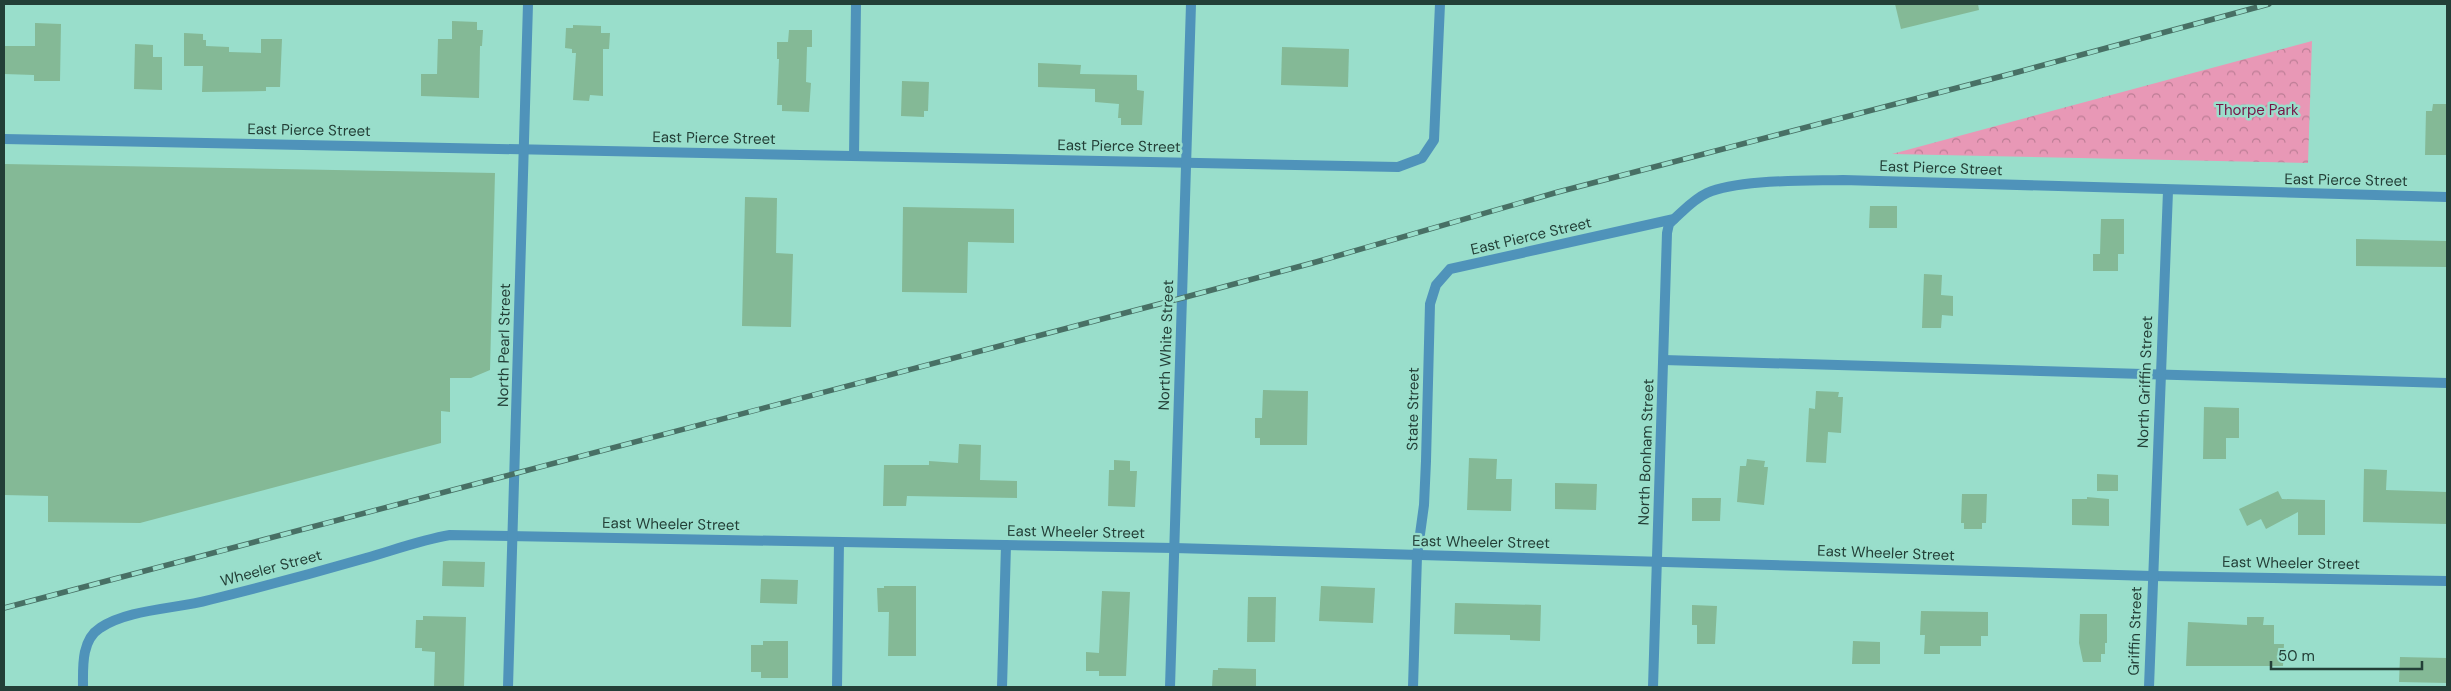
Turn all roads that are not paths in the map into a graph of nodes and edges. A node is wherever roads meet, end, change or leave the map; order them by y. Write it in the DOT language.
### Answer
graph roads {
  1 [pos="528,4"];
  2 [pos="856,4"];
  3 [pos="1191,4"];
  4 [pos="1440,4"];
  5 [pos="4,139"];
  6 [pos="524,148"];
  7 [pos="854,156"];
  8 [pos="1186,163"];
  9 [pos="2168,191"];
  10 [pos="2447,197"];
  11 [pos="1674,219"];
  12 [pos="1450,269"];
  13 [pos="1664,360"];
  14 [pos="2160,375"];
  15 [pos="2447,383"];
  16 [pos="514,537"];
  17 [pos="839,542"];
  18 [pos="1006,545"];
  19 [pos="1174,548"];
  20 [pos="1417,556"];
  21 [pos="1658,561"];
  22 [pos="2152,576"];
  23 [pos="2447,581"];
  24 [pos="83,687"];
  25 [pos="508,687"];
  26 [pos="836,687"];
  27 [pos="1002,687"];
  28 [pos="1170,687"];
  29 [pos="1413,687"];
  30 [pos="1653,687"];
  31 [pos="2149,687"];
  1 -- 6 [label="street, North Pearl Street"];
  2 -- 7 [label="street"];
  3 -- 8 [label="street, North White Street"];
  4 -- 8 [label="street, East Pierce Street"];
  5 -- 6 [label="street, East Pierce Street"];
  6 -- 7 [label="street, East Pierce Street"];
  6 -- 16 [label="street, North Pearl Street"];
  7 -- 8 [label="street, East Pierce Street"];
  8 -- 19 [label="street, North White Street"];
  9 -- 10 [label="street, East Pierce Street"];
  9 -- 11 [label="street, East Pierce Street"];
  9 -- 14 [label="street, North Griffin Street"];
  11 -- 12 [label="street, East Pierce Street"];
  11 -- 13 [label="street, North Bonham Street"];
  12 -- 20 [label="street, State Street"];
  13 -- 14 [label="street"];
  13 -- 21 [label="street, North Bonham Street"];
  14 -- 15 [label="street"];
  14 -- 22 [label="street, North Griffin Street"];
  16 -- 17 [label="street, East Wheeler Street"];
  16 -- 24 [label="street, Wheeler Street"];
  16 -- 25 [label="street, North Pearl Street"];
  17 -- 18 [label="street, East Wheeler Street"];
  17 -- 26 [label="street"];
  18 -- 19 [label="street, East Wheeler Street"];
  18 -- 27 [label="street"];
  19 -- 20 [label="street, East Wheeler Street"];
  19 -- 28 [label="street, North White Street"];
  20 -- 21 [label="street, East Wheeler Street"];
  20 -- 29 [label="street, State Street"];
  21 -- 22 [label="street, East Wheeler Street"];
  21 -- 30 [label="street, North Bonham Street"];
  22 -- 23 [label="street, East Wheeler Street"];
  22 -- 31 [label="street, Griffin Street"];
}
